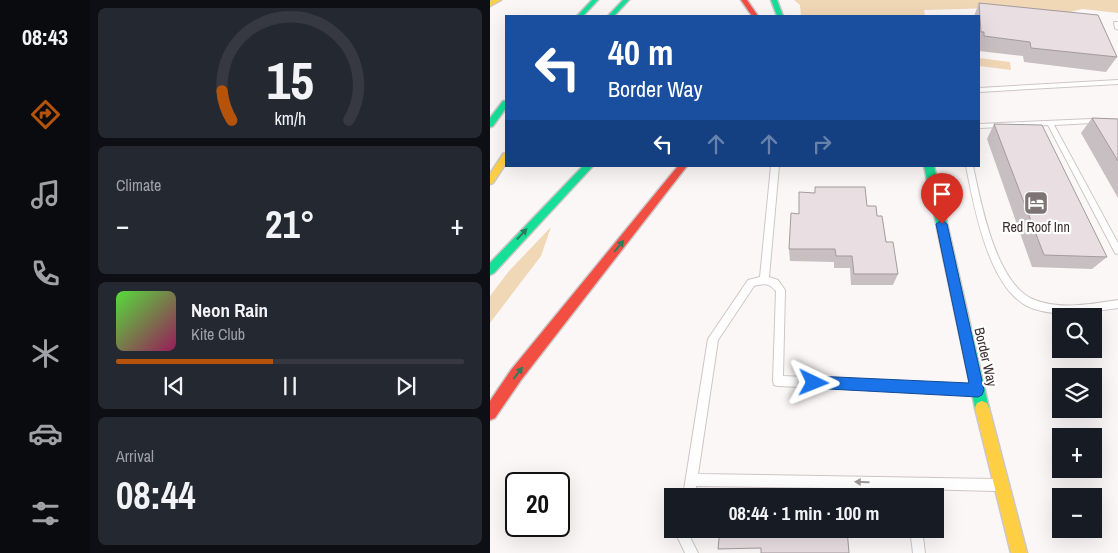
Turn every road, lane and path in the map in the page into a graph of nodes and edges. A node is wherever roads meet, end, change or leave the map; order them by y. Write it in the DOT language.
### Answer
graph roads {
  1 [pos="497,0"];
  2 [pos="595,0"];
  3 [pos="626,0"];
  4 [pos="736,0"];
  5 [pos="744,0"];
  6 [pos="774,0"];
  7 [pos="490,3"];
  8 [pos="581,15"];
  9 [pos="612,15"];
  10 [pos="742,15"];
  11 [pos="754,15"];
  12 [pos="780,15"];
  13 [pos="1118,82"];
  14 [pos="980,90"];
  15 [pos="505,104"];
  16 [pos="1118,122"];
  17 [pos="1050,123"];
  18 [pos="490,124"];
  19 [pos="980,126"];
  20 [pos="505,158"];
  21 [pos="588,167"];
  22 [pos="682,167"];
  23 [pos="775,167"];
  24 [pos="930,167"];
  25 [pos="969,167"];
  26 [pos="490,181"];
  27 [pos="1118,250"];
  28 [pos="490,270"];
  29 [pos="764,279"];
  30 [pos="1118,304"];
  31 [pos="978,390"];
  32 [pos="490,413"];
  33 [pos="692,480"];
  34 [pos="911,482"];
  35 [pos="1001,485"];
  36 [pos="690,488"];
  37 [pos="912,488"];
  38 [pos="684,538"];
  39 [pos="917,538"];
  40 [pos="692,553"];
  41 [pos="919,553"];
  42 [pos="1019,553"];
  1 -- 7 [label="main road"];
  2 -- 8 [label="main road"];
  3 -- 9 [label="main road"];
  4 -- 10 [label="main road"];
  5 -- 11 [label="main road"];
  6 -- 12 [label="main road"];
  13 -- 14 [label="lane"];
  15 -- 18 [label="main road"];
  16 -- 17 [label="lane"];
  17 -- 19 [label="lane"];
  17 -- 27 [label="lane"];
  20 -- 26 [label="main road"];
  28 -- 21 [label="main road, one-way"];
  32 -- 22 [label="main road, one-way"];
  23 -- 29 [label="lane"];
  24 -- 31 [label="main road, Border Way"];
  25 -- 30 [label="lane"];
  29 -- 31 [label="lane"];
  29 -- 33 [label="lane"];
  31 -- 35 [label="main road, Border Way"];
  34 -- 33 [label="lane, one-way"];
  33 -- 36 [label="lane"];
  34 -- 35 [label="lane"];
  34 -- 37 [label="lane"];
  35 -- 42 [label="main road, Border Way"];
  38 -- 40 [label="lane"];
  39 -- 41 [label="lane"];
}
